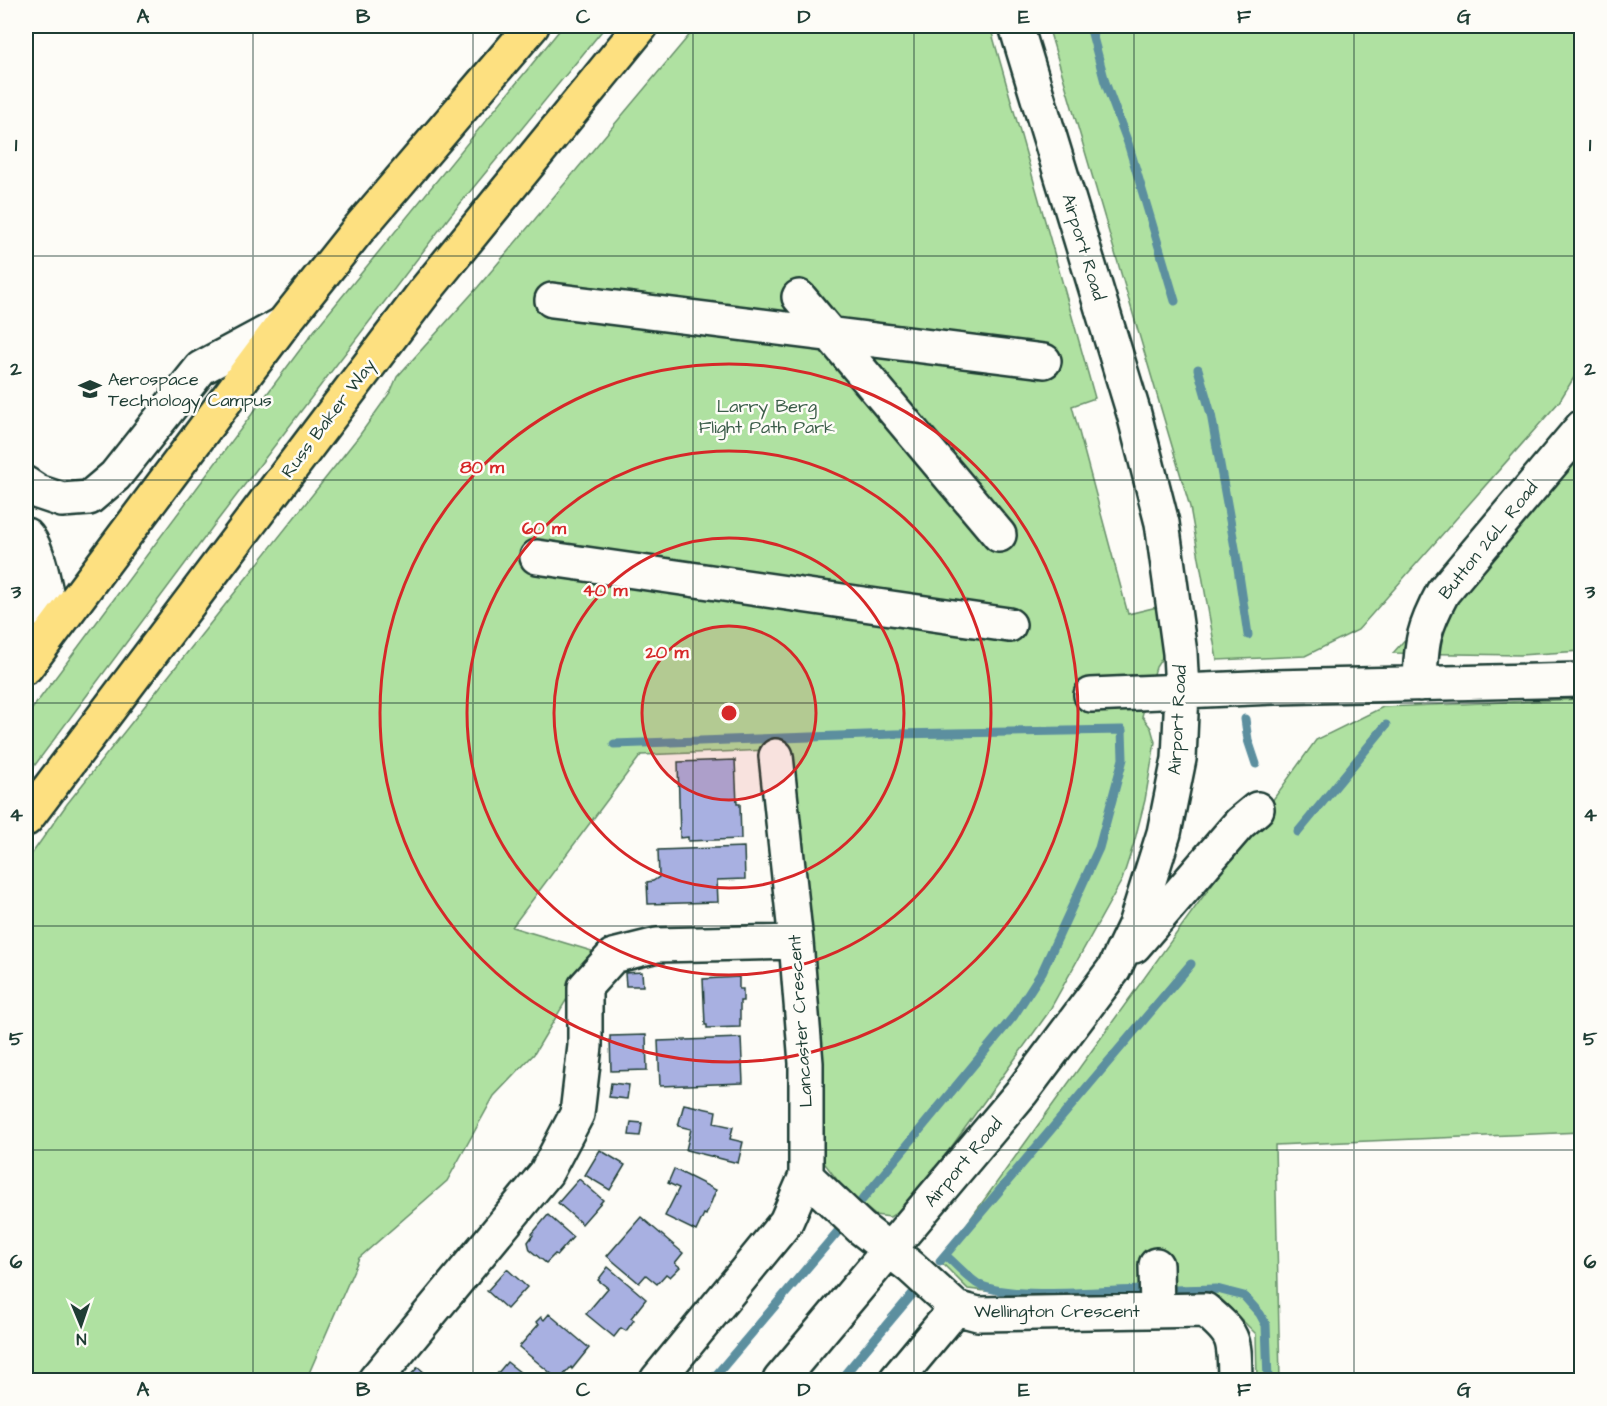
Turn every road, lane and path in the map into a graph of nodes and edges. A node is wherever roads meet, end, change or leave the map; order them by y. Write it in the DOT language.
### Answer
graph roads {
  1 [pos="532,26"];
  2 [pos="641,26"];
  3 [pos="1016,26"];
  4 [pos="799,297"];
  5 [pos="552,300"];
  6 [pos="283,324"];
  7 [pos="831,335"];
  8 [pos="1044,361"];
  9 [pos="1581,427"];
  10 [pos="26,484"];
  11 [pos="26,535"];
  12 [pos="999,535"];
  13 [pos="537,557"];
  14 [pos="1009,624"];
  15 [pos="52,630"];
  16 [pos="26,667"];
  17 [pos="1581,680"];
  18 [pos="1420,684"];
  19 [pos="1182,691"];
  20 [pos="1091,695"];
  21 [pos="776,756"];
  22 [pos="1257,809"];
  23 [pos="26,819"];
  24 [pos="796,942"];
  25 [pos="1114,969"];
  26 [pos="806,1176"];
  27 [pos="890,1251"];
  28 [pos="1156,1265"];
  29 [pos="956,1308"];
  30 [pos="1157,1311"];
  31 [pos="375,1380"];
  32 [pos="657,1380"];
  33 [pos="780,1380"];
  34 [pos="896,1380"];
  35 [pos="1235,1380"];
  1 -- 6 [label="main road"];
  2 -- 23 [label="main road, Russ Baker Way"];
  3 -- 19 [label="street, Airport Road"];
  4 -- 7 [label="street"];
  5 -- 7 [label="street"];
  6 -- 10 [label="street"];
  6 -- 15 [label="main road"];
  7 -- 8 [label="street"];
  7 -- 12 [label="street"];
  9 -- 18 [label="street, Button 26L Road"];
  11 -- 15 [label="street"];
  13 -- 14 [label="street"];
  15 -- 16 [label="main road"];
  17 -- 18 [label="street"];
  18 -- 19 [label="street"];
  19 -- 20 [label="street"];
  19 -- 25 [label="street, Airport Road"];
  21 -- 24 [label="street, Lancaster Crescent"];
  22 -- 25 [label="street"];
  24 -- 26 [label="street, Lancaster Crescent"];
  24 -- 31 [label="street"];
  25 -- 27 [label="street, Airport Road"];
  26 -- 27 [label="street, Wellington Crescent"];
  26 -- 32 [label="street, Lancaster Crescent"];
  27 -- 29 [label="street, Wellington Crescent"];
  27 -- 33 [label="street, Airport Road"];
  28 -- 30 [label="street"];
  29 -- 30 [label="street, Wellington Crescent"];
  29 -- 34 [label="street"];
  30 -- 35 [label="street, Wellington Crescent"];
}
